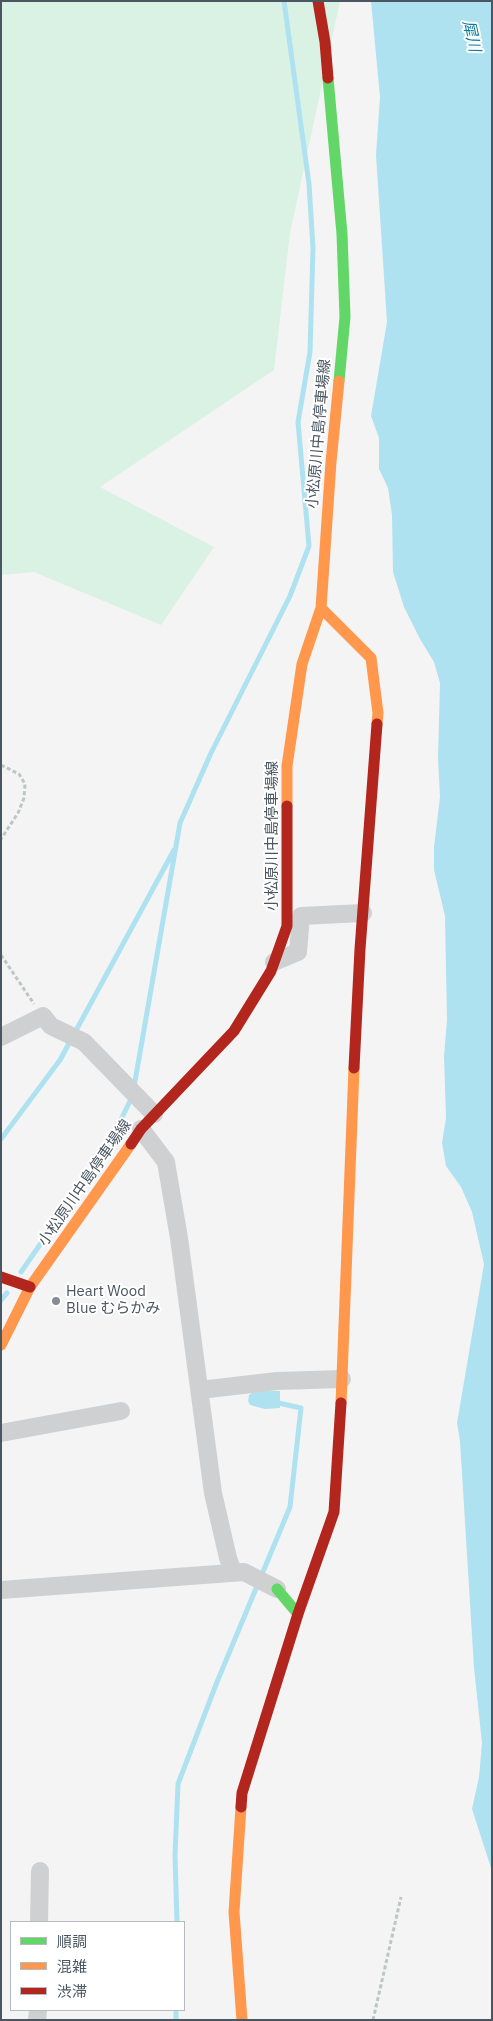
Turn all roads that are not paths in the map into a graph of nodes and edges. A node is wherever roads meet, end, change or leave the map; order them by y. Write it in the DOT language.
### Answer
graph roads {
  1 [pos="318,1"];
  2 [pos="322,608"];
  3 [pos="363,913"];
  4 [pos="274,962"];
  5 [pos="1,1037"];
  6 [pos="154,1114"];
  7 [pos="140,1129"];
  8 [pos="1,1278"];
  9 [pos="30,1287"];
  10 [pos="1,1345"];
  11 [pos="342,1379"];
  12 [pos="200,1390"];
  13 [pos="121,1411"];
  14 [pos="1,1433"];
  15 [pos="238,1572"];
  16 [pos="277,1589"];
  17 [pos="1,1590"];
  18 [pos="298,1614"];
  19 [pos="40,1871"];
  20 [pos="39,1921"];
  21 [pos="242,2020"];
  1 -- 2 [label="street, 小松原川中島停車場線"];
  2 -- 3 [label="street"];
  2 -- 4 [label="street, 小松原川中島停車場線"];
  3 -- 4 [label="street"];
  3 -- 11 [label="street"];
  4 -- 6 [label="street, 小松原川中島停車場線"];
  5 -- 6 [label="street"];
  6 -- 7 [label="street, 小松原川中島停車場線"];
  7 -- 9 [label="street, 小松原川中島停車場線"];
  7 -- 12 [label="street"];
  8 -- 9 [label="street"];
  9 -- 10 [label="street, 小松原川中島停車場線"];
  11 -- 12 [label="street"];
  11 -- 18 [label="street"];
  12 -- 15 [label="street"];
  13 -- 14 [label="street"];
  15 -- 16 [label="street"];
  15 -- 17 [label="street"];
  16 -- 18 [label="street"];
  18 -- 21 [label="street"];
  19 -- 20 [label="street"];
}
